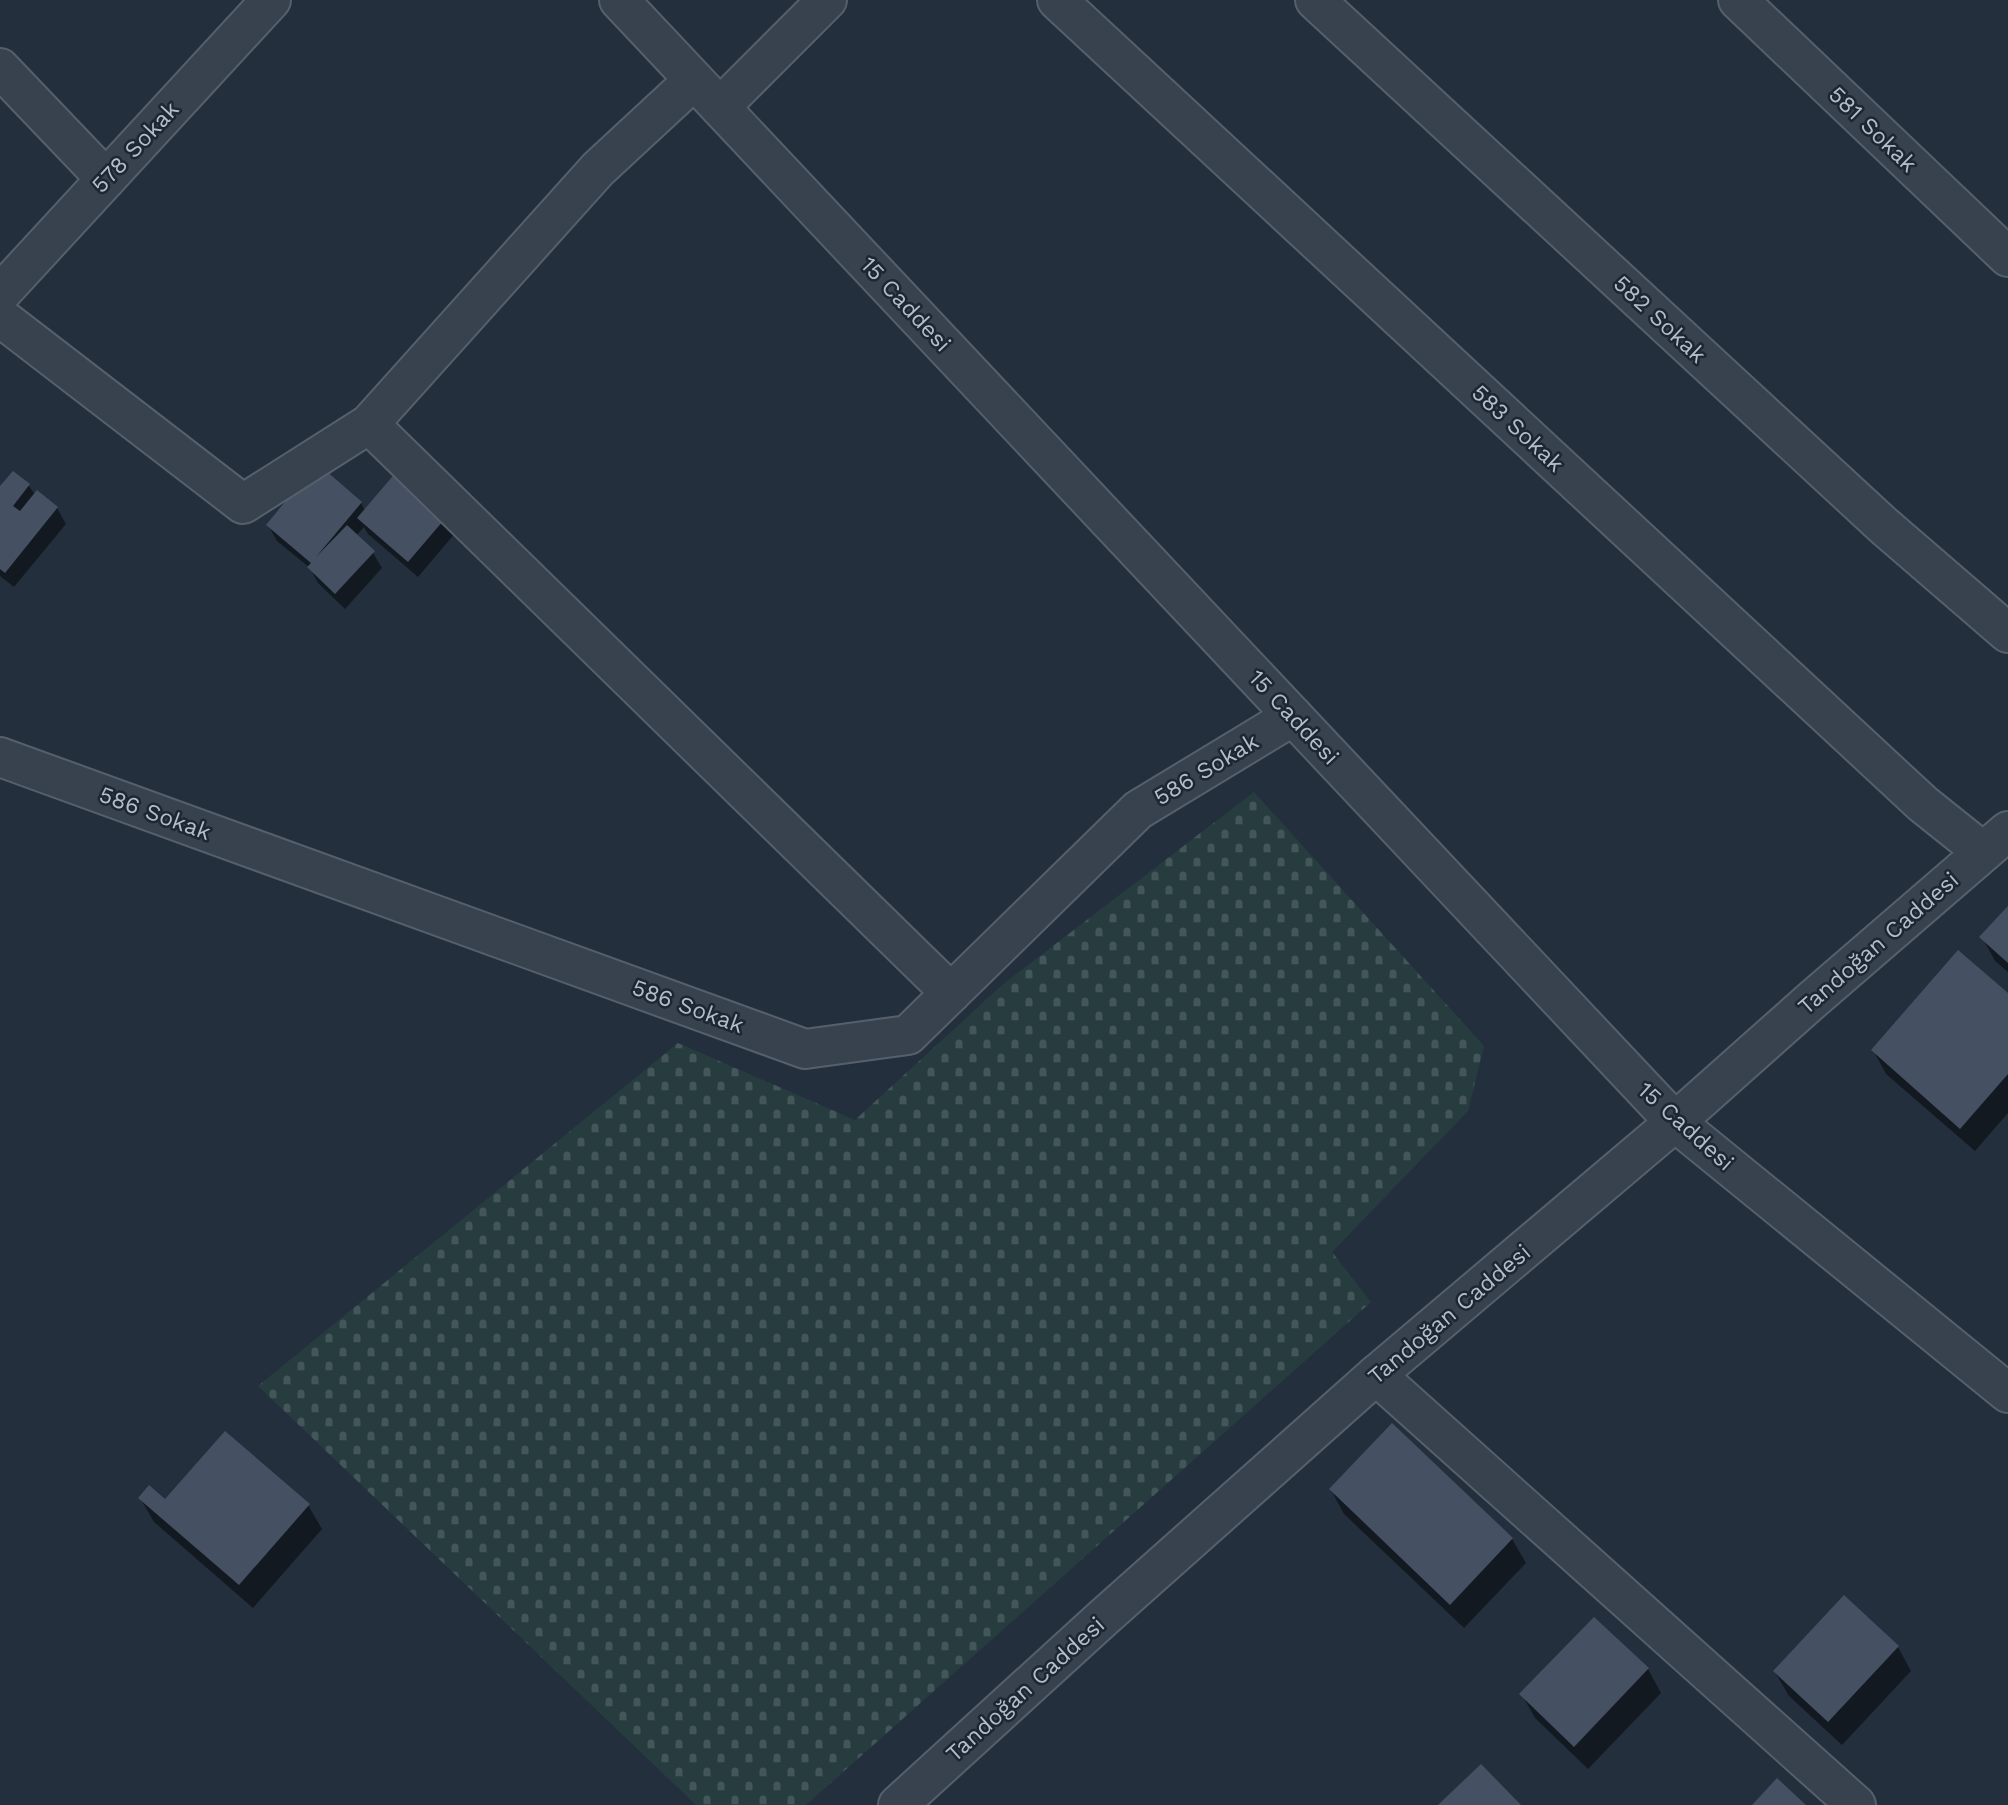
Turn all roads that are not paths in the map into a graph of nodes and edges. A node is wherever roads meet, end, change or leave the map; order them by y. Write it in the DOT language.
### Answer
graph roads {
  1 [pos="271,0"];
  2 [pos="619,0"];
  3 [pos="827,0"];
  4 [pos="1057,0"];
  5 [pos="1315,0"];
  6 [pos="1738,0"];
  7 [pos="0,68"];
  8 [pos="707,93"];
  9 [pos="106,179"];
  10 [pos="2008,257"];
  11 [pos="0,294"];
  12 [pos="0,317"];
  13 [pos="369,424"];
  14 [pos="2008,633"];
  15 [pos="1293,716"];
  16 [pos="0,757"];
  17 [pos="1995,841"];
  18 [pos="951,993"];
  19 [pos="1675,1122"];
  20 [pos="1376,1375"];
  21 [pos="2008,1393"];
  22 [pos="898,1805"];
  23 [pos="1856,1805"];
  1 -- 9 [label="street, 578 Sokak"];
  2 -- 8 [label="street, 15 Caddesi"];
  3 -- 8 [label="street"];
  4 -- 17 [label="street, 583 Sokak"];
  5 -- 14 [label="street, 582 Sokak"];
  6 -- 10 [label="street, 581 Sokak"];
  7 -- 9 [label="street"];
  8 -- 13 [label="street"];
  8 -- 15 [label="street, 15 Caddesi"];
  9 -- 11 [label="street, 578 Sokak"];
  12 -- 13 [label="street"];
  13 -- 18 [label="street"];
  15 -- 18 [label="street, 586 Sokak"];
  15 -- 19 [label="street, 15 Caddesi"];
  16 -- 18 [label="street, 586 Sokak"];
  17 -- 19 [label="street, Tandoğan Caddesi"];
  19 -- 20 [label="street, Tandoğan Caddesi"];
  19 -- 21 [label="street, 15 Caddesi"];
  20 -- 22 [label="street, Tandoğan Caddesi"];
  20 -- 23 [label="street"];
}
